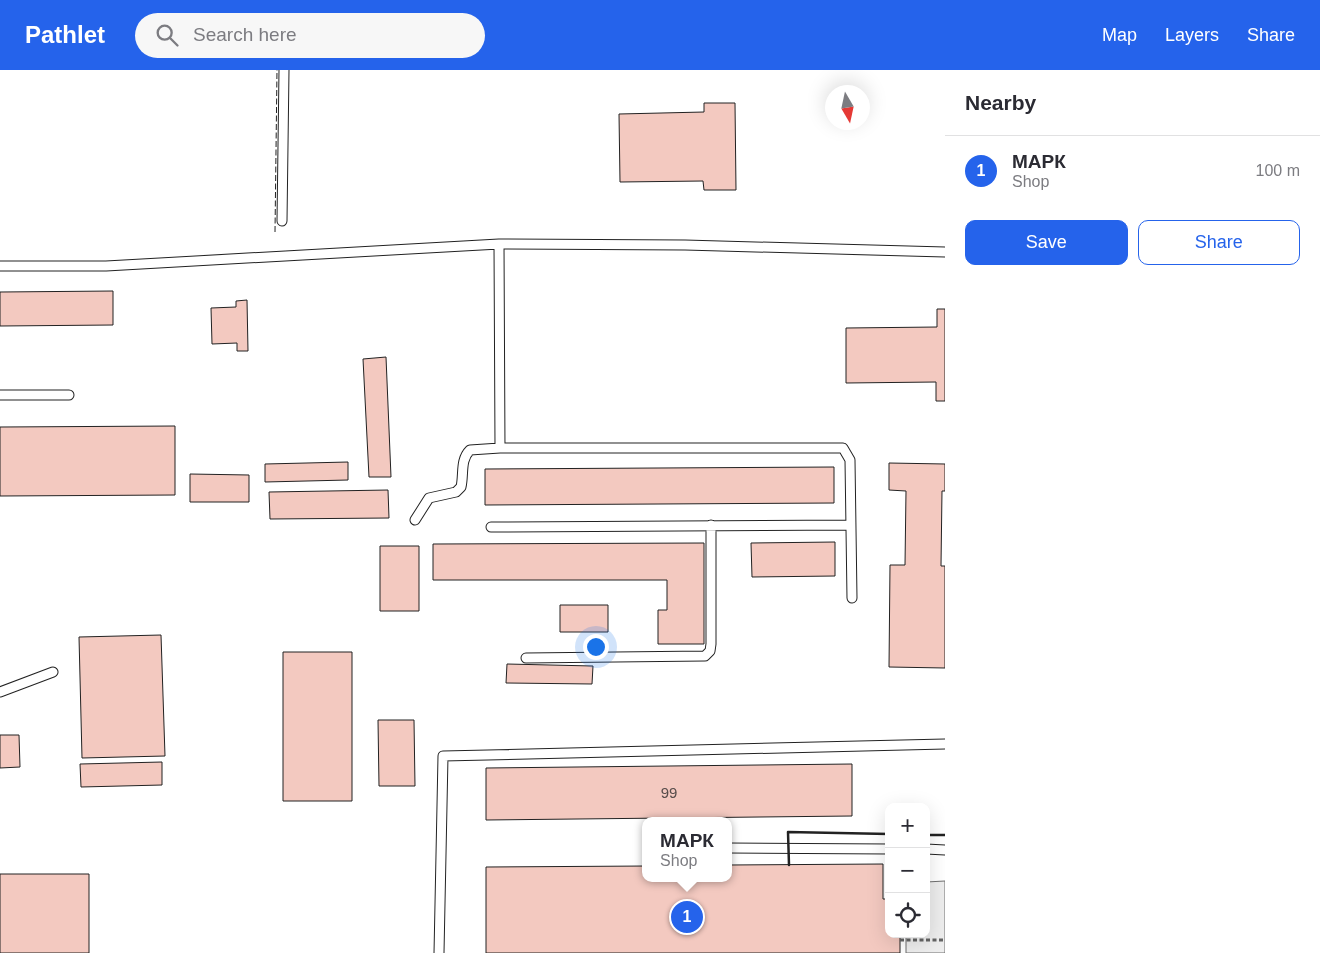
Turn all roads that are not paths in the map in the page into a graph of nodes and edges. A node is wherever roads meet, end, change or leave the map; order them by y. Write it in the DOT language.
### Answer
graph roads {
  1 [pos="284,70"];
  2 [pos="282,221"];
  3 [pos="499,244"];
  4 [pos="945,252"];
  5 [pos="0,266"];
  6 [pos="0,395"];
  7 [pos="69,395"];
  8 [pos="500,448"];
  9 [pos="415,520"];
  10 [pos="711,525"];
  11 [pos="851,525"];
  12 [pos="491,527"];
  13 [pos="852,598"];
  14 [pos="526,658"];
  15 [pos="54,672"];
  16 [pos="0,692"];
  17 [pos="945,744"];
  18 [pos="732,848"];
  19 [pos="885,849"];
  20 [pos="930,849"];
  21 [pos="945,850"];
  22 [pos="440,953"];
  1 -- 2 [label="lane"];
  3 -- 4 [label="lane"];
  3 -- 5 [label="lane"];
  3 -- 8 [label="lane"];
  6 -- 7 [label="lane"];
  8 -- 9 [label="lane"];
  8 -- 11 [label="lane"];
  10 -- 11 [label="lane"];
  10 -- 12 [label="lane"];
  10 -- 14 [label="lane"];
  11 -- 13 [label="lane"];
  15 -- 16 [label="lane"];
  17 -- 22 [label="lane"];
  18 -- 19 [label="lane"];
  20 -- 21 [label="lane"];
}
